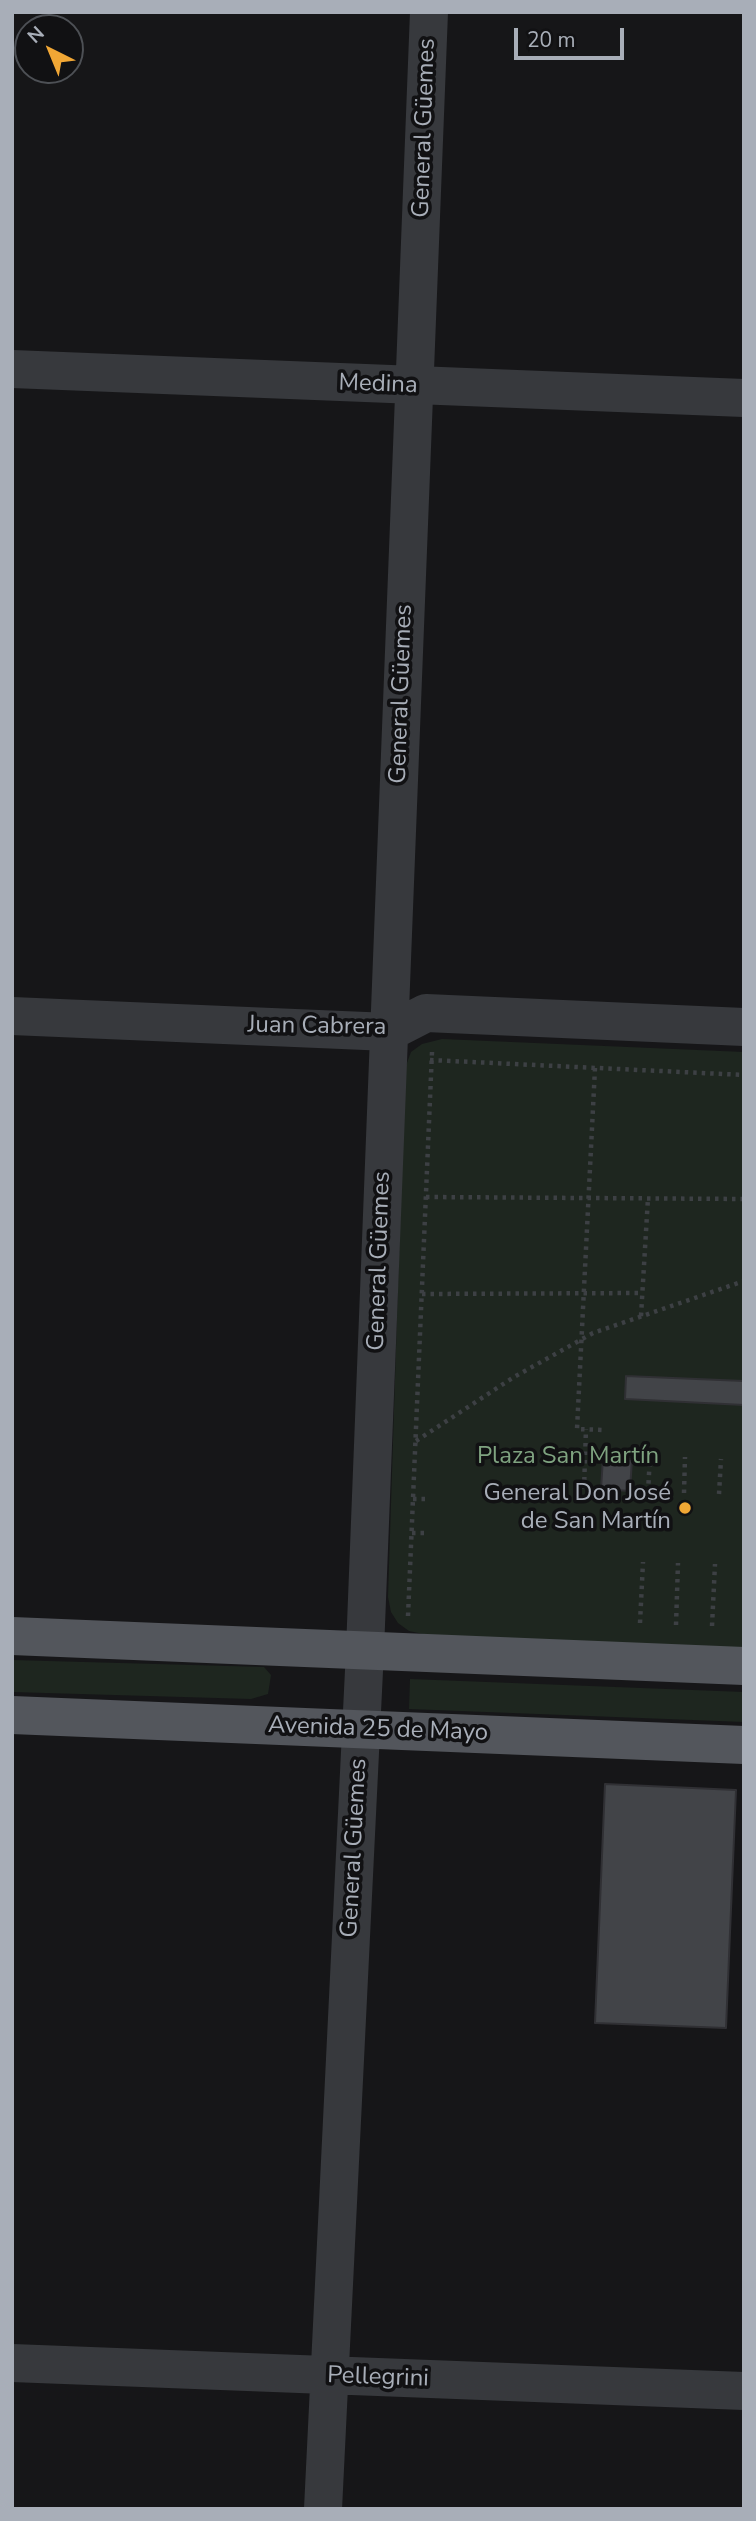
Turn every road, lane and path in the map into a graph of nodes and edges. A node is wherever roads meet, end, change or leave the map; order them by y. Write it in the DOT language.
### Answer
graph roads {
  1 [pos="429,12"];
  2 [pos="12,369"];
  3 [pos="415,387"];
  4 [pos="744,398"];
  5 [pos="434,1013"];
  6 [pos="12,1016"];
  7 [pos="744,1027"];
  8 [pos="388,1045"];
  9 [pos="432,1060"];
  10 [pos="595,1068"];
  11 [pos="744,1075"];
  12 [pos="426,1197"];
  13 [pos="588,1198"];
  14 [pos="648,1198"];
  15 [pos="744,1199"];
  16 [pos="744,1281"];
  17 [pos="643,1293"];
  18 [pos="422,1294"];
  19 [pos="584,1294"];
  20 [pos="641,1316"];
  21 [pos="582,1340"];
  22 [pos="586,1429"];
  23 [pos="604,1430"];
  24 [pos="416,1441"];
  25 [pos="650,1456"];
  26 [pos="685,1457"];
  27 [pos="721,1459"];
  28 [pos="584,1489"];
  29 [pos="648,1492"];
  30 [pos="684,1493"];
  31 [pos="719,1494"];
  32 [pos="414,1499"];
  33 [pos="426,1499"];
  34 [pos="412,1533"];
  35 [pos="425,1533"];
  36 [pos="643,1562"];
  37 [pos="678,1563"];
  38 [pos="715,1564"];
  39 [pos="640,1624"];
  40 [pos="676,1626"];
  41 [pos="712,1627"];
  42 [pos="12,1636"];
  43 [pos="365,1650"];
  44 [pos="407,1652"];
  45 [pos="744,1666"];
  46 [pos="12,1715"];
  47 [pos="361,1729"];
  48 [pos="744,1745"];
  49 [pos="12,2363"];
  50 [pos="330,2376"];
  51 [pos="744,2391"];
  52 [pos="323,2509"];
  1 -- 3 [label="street, General Güemes"];
  2 -- 3 [label="street, Medina"];
  3 -- 4 [label="street, Medina"];
  3 -- 8 [label="street, General Güemes"];
  5 -- 7 [label="street, Juan Cabrera"];
  5 -- 8 [label="street, Juan Cabrera"];
  5 -- 9 [label="path"];
  6 -- 8 [label="street, Juan Cabrera"];
  8 -- 9 [label="path"];
  8 -- 43 [label="street, General Güemes"];
  9 -- 10 [label="path"];
  9 -- 12 [label="path"];
  10 -- 11 [label="path"];
  10 -- 13 [label="path"];
  12 -- 13 [label="path"];
  12 -- 18 [label="path"];
  13 -- 14 [label="path"];
  13 -- 19 [label="path"];
  14 -- 15 [label="path"];
  14 -- 17 [label="path"];
  16 -- 20 [label="path"];
  17 -- 19 [label="path"];
  17 -- 20 [label="path"];
  18 -- 19 [label="path"];
  18 -- 24 [label="path"];
  19 -- 21 [label="path"];
  20 -- 21 [label="path"];
  21 -- 22 [label="path"];
  21 -- 24 [label="path"];
  22 -- 23 [label="path"];
  22 -- 28 [label="path"];
  24 -- 32 [label="path"];
  25 -- 29 [label="path"];
  26 -- 30 [label="path"];
  27 -- 31 [label="path"];
  32 -- 33 [label="path"];
  32 -- 34 [label="path"];
  34 -- 35 [label="path"];
  34 -- 44 [label="path"];
  36 -- 39 [label="path"];
  37 -- 40 [label="path"];
  38 -- 41 [label="path"];
  42 -- 43 [label="main road"];
  43 -- 44 [label="main road"];
  43 -- 47 [label="street, General Güemes"];
  44 -- 45 [label="main road"];
  46 -- 47 [label="main road, Avenida 25 de Mayo"];
  47 -- 48 [label="main road, Avenida 25 de Mayo"];
  47 -- 50 [label="street, General Güemes"];
  49 -- 50 [label="street, Pellegrini"];
  50 -- 51 [label="street, Pellegrini"];
  50 -- 52 [label="street, General Güemes"];
}
